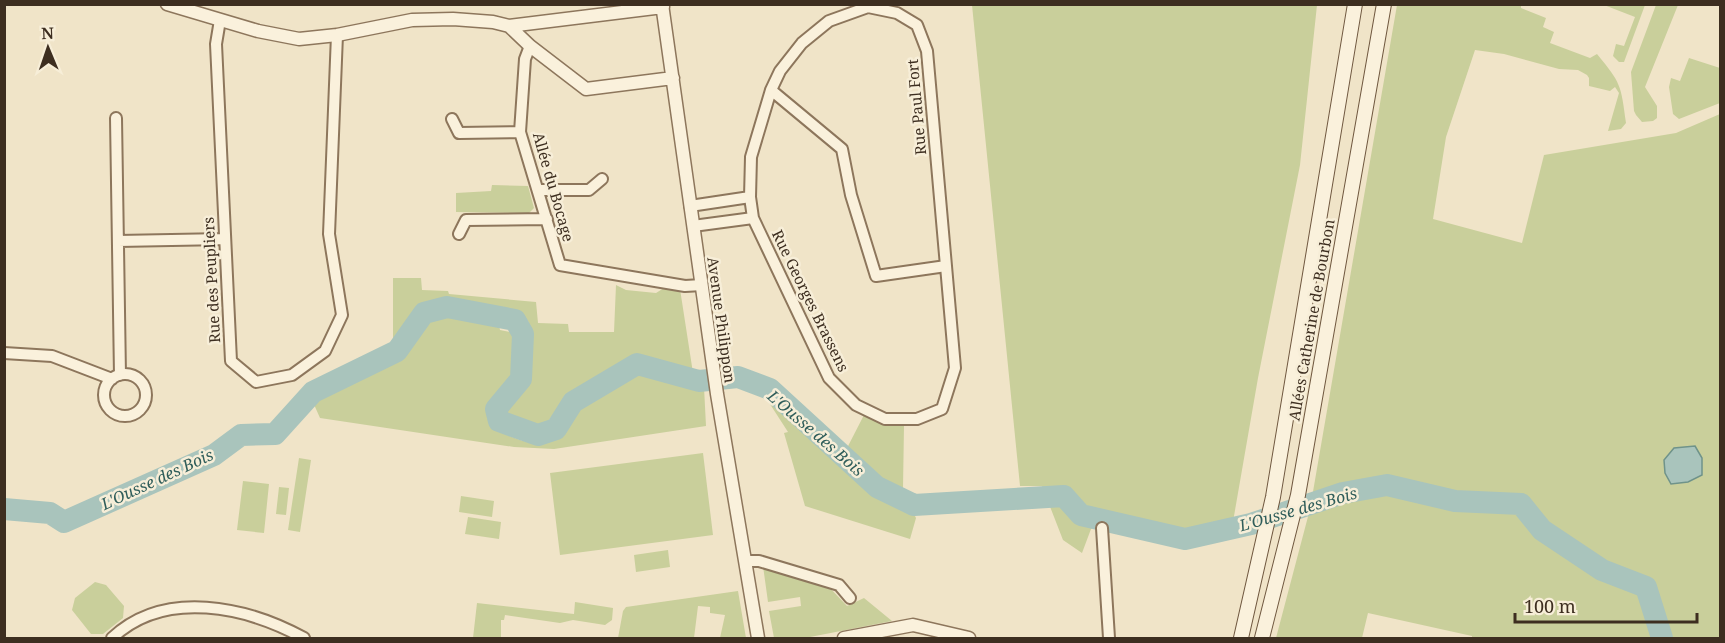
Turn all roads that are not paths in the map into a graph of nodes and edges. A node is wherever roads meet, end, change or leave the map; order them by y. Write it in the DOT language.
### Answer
graph roads {
  1 [pos="167,4"];
  2 [pos="1355,4"];
  3 [pos="1384,4"];
  4 [pos="663,6"];
  5 [pos="202,9"];
  6 [pos="220,20"];
  7 [pos="508,26"];
  8 [pos="337,35"];
  9 [pos="530,46"];
  10 [pos="673,78"];
  11 [pos="771,90"];
  12 [pos="116,118"];
  13 [pos="452,118"];
  14 [pos="520,132"];
  15 [pos="602,178"];
  16 [pos="539,190"];
  17 [pos="750,197"];
  18 [pos="690,206"];
  19 [pos="753,218"];
  20 [pos="547,219"];
  21 [pos="693,226"];
  22 [pos="459,234"];
  23 [pos="225,239"];
  24 [pos="118,241"];
  25 [pos="946,266"];
  26 [pos="702,285"];
  27 [pos="4,353"];
  28 [pos="1102,528"];
  29 [pos="746,561"];
  30 [pos="850,598"];
  31 [pos="931,634"];
  32 [pos="112,639"];
  33 [pos="304,639"];
  34 [pos="758,639"];
  35 [pos="843,639"];
  36 [pos="969,639"];
  37 [pos="1108,639"];
  38 [pos="1241,639"];
  39 [pos="1262,639"];
  1 -- 5 [label="street"];
  2 -- 38 [label="main road, Allées Catherine de Bourbon"];
  3 -- 39 [label="main road, Allées Catherine de Bourbon"];
  4 -- 7 [label="street"];
  4 -- 10 [label="street, Avenue Philippon"];
  5 -- 6 [label="street"];
  6 -- 8 [label="street"];
  6 -- 23 [label="street, Rue des Peupliers"];
  7 -- 8 [label="street"];
  7 -- 9 [label="street"];
  8 -- 23 [label="street, Rue des Peupliers"];
  9 -- 10 [label="street"];
  9 -- 14 [label="street, Allée du Bocage"];
  10 -- 18 [label="street, Avenue Philippon"];
  11 -- 17 [label="street, Rue Georges Brassens"];
  11 -- 25 [label="street"];
  11 -- 25 [label="street, Rue Paul Fort"];
  12 -- 24 [label="street"];
  13 -- 14 [label="street"];
  14 -- 16 [label="street, Allée du Bocage"];
  15 -- 16 [label="street"];
  16 -- 20 [label="street, Allée du Bocage"];
  17 -- 18 [label="street"];
  17 -- 19 [label="street, Rue Georges Brassens"];
  18 -- 21 [label="street, Avenue Philippon"];
  19 -- 21 [label="street"];
  19 -- 25 [label="street, Rue Georges Brassens"];
  20 -- 22 [label="street"];
  20 -- 26 [label="street, Allée du Bocage"];
  21 -- 26 [label="street, Avenue Philippon"];
  23 -- 24 [label="street"];
  24 -- 27 [label="street"];
  26 -- 29 [label="street, Avenue Philippon"];
  28 -- 37 [label="street"];
  29 -- 30 [label="street"];
  29 -- 34 [label="street, Avenue Philippon"];
  31 -- 35 [label="street"];
  31 -- 36 [label="street"];
  32 -- 33 [label="street"];
}
